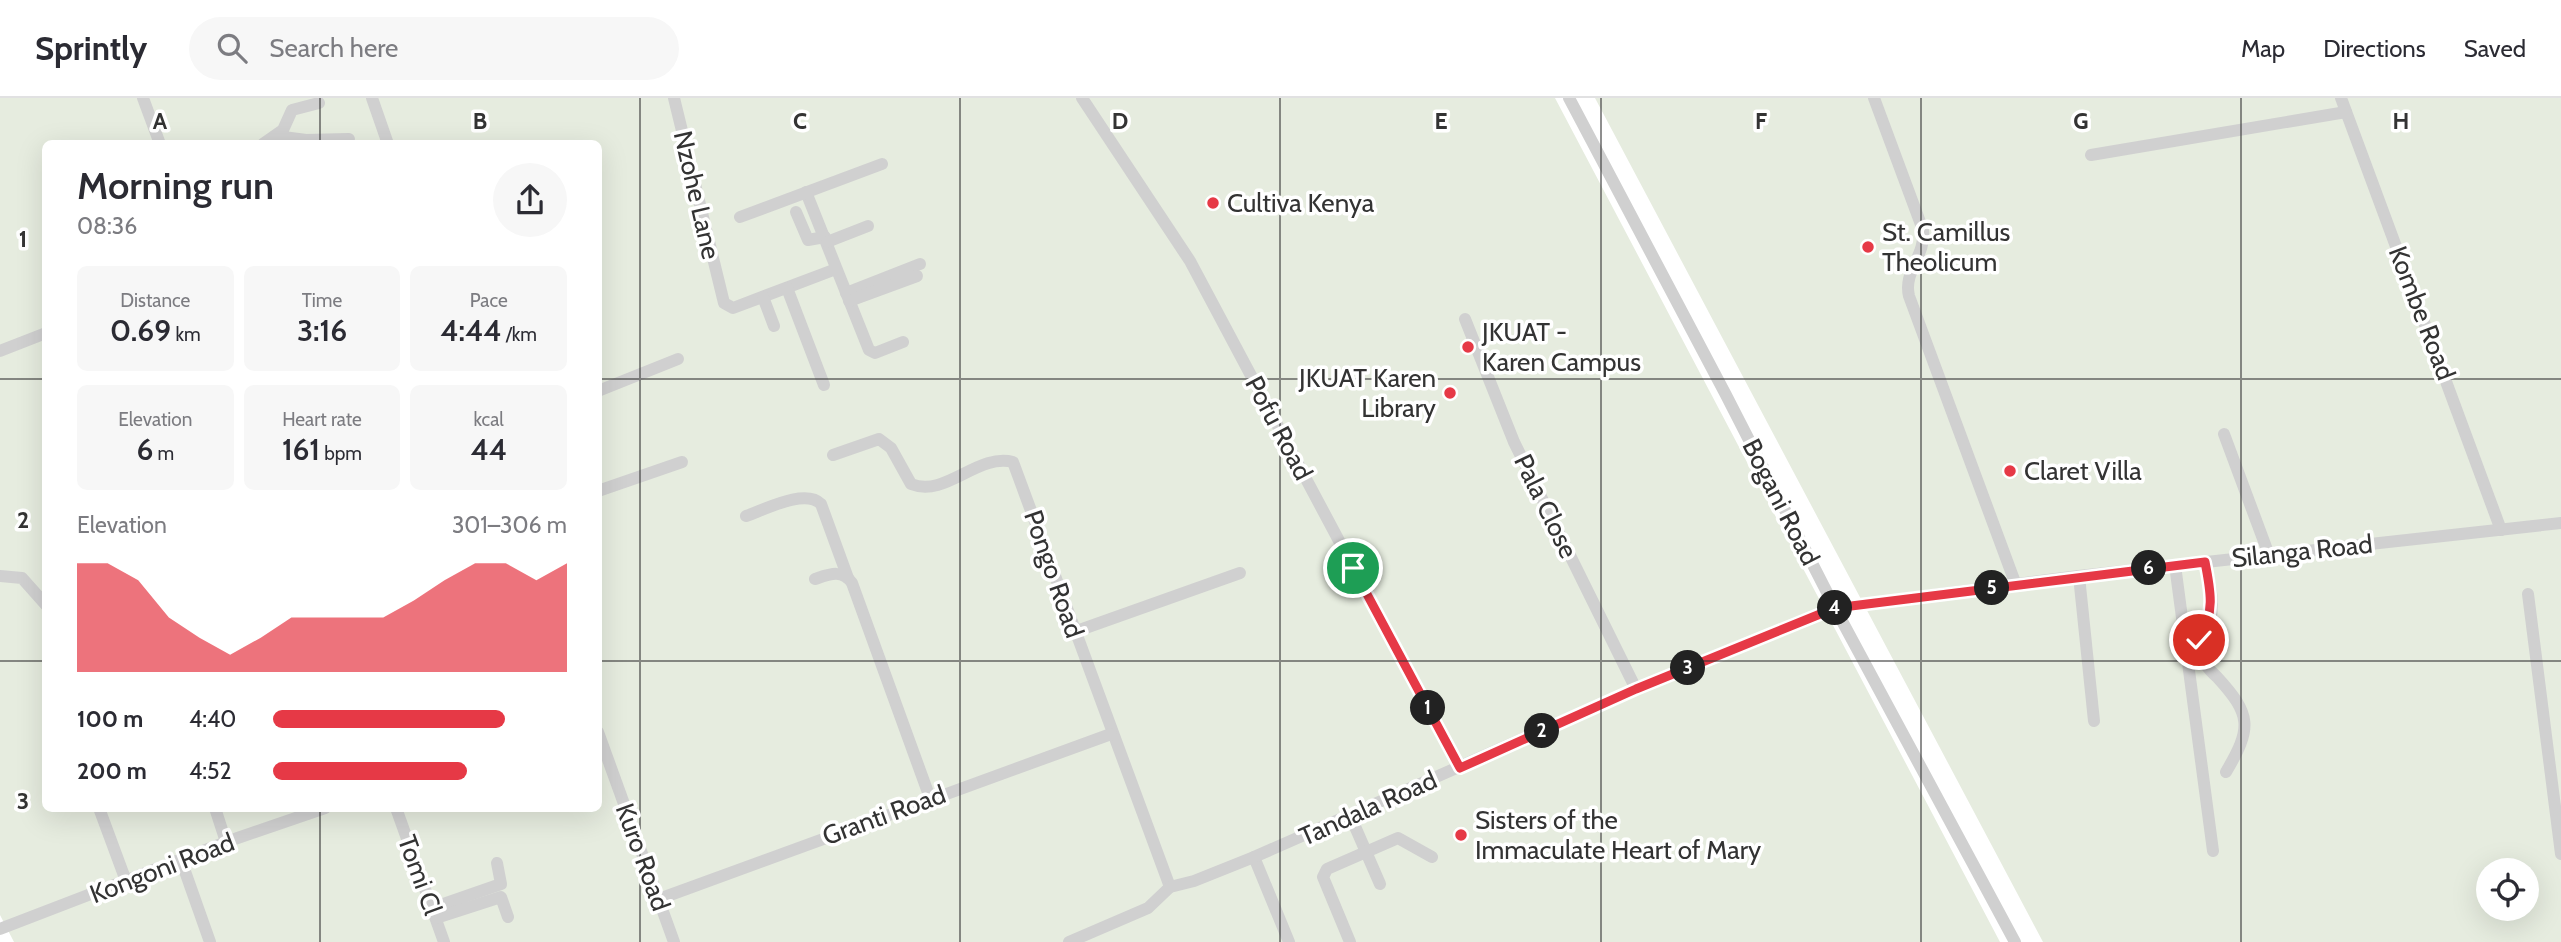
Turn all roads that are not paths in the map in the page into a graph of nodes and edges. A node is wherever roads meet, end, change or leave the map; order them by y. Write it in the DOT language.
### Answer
graph roads {
  1 [pos="143,98"];
  2 [pos="372,98"];
  3 [pos="674,98"];
  4 [pos="1082,98"];
  5 [pos="1569,98"];
  6 [pos="1874,98"];
  7 [pos="2340,98"];
  8 [pos="319,103"];
  9 [pos="2346,112"];
  10 [pos="276,136"];
  11 [pos="349,139"];
  12 [pos="159,140"];
  13 [pos="270,140"];
  14 [pos="319,140"];
  15 [pos="340,140"];
  16 [pos="387,140"];
  17 [pos="2091,155"];
  18 [pos="882,164"];
  19 [pos="806,192"];
  20 [pos="796,212"];
  21 [pos="740,216"];
  22 [pos="868,226"];
  23 [pos="826,239"];
  24 [pos="836,269"];
  25 [pos="919,270"];
  26 [pos="787,288"];
  27 [pos="847,297"];
  28 [pos="763,298"];
  29 [pos="1465,319"];
  30 [pos="774,326"];
  31 [pos="42,335"];
  32 [pos="903,342"];
  33 [pos="0,351"];
  34 [pos="678,359"];
  35 [pos="824,384"];
  36 [pos="602,389"];
  37 [pos="2224,434"];
  38 [pos="833,455"];
  39 [pos="682,462"];
  40 [pos="602,490"];
  41 [pos="746,516"];
  42 [pos="2561,523"];
  43 [pos="2501,530"];
  44 [pos="2269,555"];
  45 [pos="2205,562"];
  46 [pos="2175,565"];
  47 [pos="1240,573"];
  48 [pos="0,576"];
  49 [pos="2079,576"];
  50 [pos="848,578"];
  51 [pos="815,579"];
  52 [pos="2016,585"];
  53 [pos="2528,594"];
  54 [pos="42,600"];
  55 [pos="1835,608"];
  56 [pos="1074,632"];
  57 [pos="1636,689"];
  58 [pos="2094,721"];
  59 [pos="1111,734"];
  60 [pos="602,743"];
  61 [pos="1460,768"];
  62 [pos="2226,772"];
  63 [pos="930,798"];
  64 [pos="100,812"];
  65 [pos="216,812"];
  66 [pos="314,812"];
  67 [pos="397,812"];
  68 [pos="1350,815"];
  69 [pos="226,842"];
  70 [pos="2213,851"];
  71 [pos="1366,853"];
  72 [pos="2561,854"];
  73 [pos="1254,857"];
  74 [pos="1432,857"];
  75 [pos="181,860"];
  76 [pos="498,863"];
  77 [pos="126,881"];
  78 [pos="1380,884"];
  79 [pos="1170,887"];
  80 [pos="659,900"];
  81 [pos="434,913"];
  82 [pos="508,917"];
  83 [pos="0,929"];
  84 [pos="210,942"];
  85 [pos="444,942"];
  86 [pos="674,942"];
  87 [pos="1069,942"];
  88 [pos="1289,942"];
  89 [pos="1350,942"];
  90 [pos="2015,942"];
  1 -- 12 [label="street"];
  2 -- 16 [label="street"];
  3 -- 28 [label="street, Nzohe Lane"];
  4 -- 61 [label="street, Pofu Road"];
  5 -- 55 [label="street, Bogani Road"];
  6 -- 52 [label="street"];
  7 -- 9 [label="street, Kombe Road"];
  8 -- 10 [label="street"];
  9 -- 17 [label="street"];
  9 -- 43 [label="street, Kombe Road"];
  10 -- 13 [label="street"];
  10 -- 14 [label="street"];
  11 -- 15 [label="street"];
  18 -- 19 [label="street"];
  19 -- 21 [label="street"];
  19 -- 23 [label="street"];
  20 -- 23 [label="street"];
  22 -- 23 [label="street"];
  23 -- 24 [label="street"];
  24 -- 26 [label="street"];
  24 -- 27 [label="street"];
  25 -- 27 [label="street"];
  26 -- 28 [label="street"];
  26 -- 35 [label="street"];
  27 -- 32 [label="street"];
  28 -- 30 [label="street"];
  29 -- 57 [label="street, Pala Close"];
  31 -- 33 [label="street"];
  34 -- 36 [label="street"];
  37 -- 44 [label="street"];
  38 -- 56 [label="street, Pongo Road"];
  39 -- 40 [label="street"];
  41 -- 50 [label="street"];
  42 -- 43 [label="street, Silanga Road"];
  43 -- 44 [label="street, Silanga Road"];
  44 -- 45 [label="street, Silanga Road"];
  45 -- 46 [label="street, Silanga Road"];
  45 -- 62 [label="street"];
  46 -- 49 [label="street, Silanga Road"];
  46 -- 70 [label="street"];
  47 -- 56 [label="street"];
  48 -- 54 [label="street"];
  49 -- 52 [label="street, Silanga Road"];
  49 -- 58 [label="street"];
  50 -- 51 [label="street"];
  50 -- 63 [label="street"];
  52 -- 55 [label="street, Silanga Road"];
  53 -- 72 [label="street"];
  55 -- 57 [label="street, Tandala Road"];
  55 -- 90 [label="street, Bogani Road"];
  56 -- 59 [label="street, Pongo Road"];
  57 -- 61 [label="street, Tandala Road"];
  59 -- 63 [label="street, Granti Road"];
  59 -- 79 [label="street, Pongo Road"];
  60 -- 80 [label="street, Kuro Road"];
  61 -- 68 [label="street, Tandala Road"];
  63 -- 80 [label="street, Granti Road"];
  64 -- 77 [label="street"];
  65 -- 69 [label="street"];
  66 -- 69 [label="street, Kongoni Road"];
  67 -- 81 [label="street, Tomi Cl"];
  68 -- 71 [label="street"];
  68 -- 73 [label="street, Tandala Road"];
  69 -- 75 [label="street, Kongoni Road"];
  71 -- 74 [label="street"];
  71 -- 78 [label="street"];
  71 -- 89 [label="street"];
  73 -- 79 [label="street, Tandala Road"];
  73 -- 88 [label="street"];
  75 -- 77 [label="street, Kongoni Road"];
  75 -- 84 [label="street"];
  76 -- 81 [label="street"];
  77 -- 83 [label="street, Kongoni Road"];
  79 -- 87 [label="street"];
  80 -- 86 [label="street, Kuro Road"];
  81 -- 82 [label="street"];
  81 -- 85 [label="street, Tomi Cl"];
}
